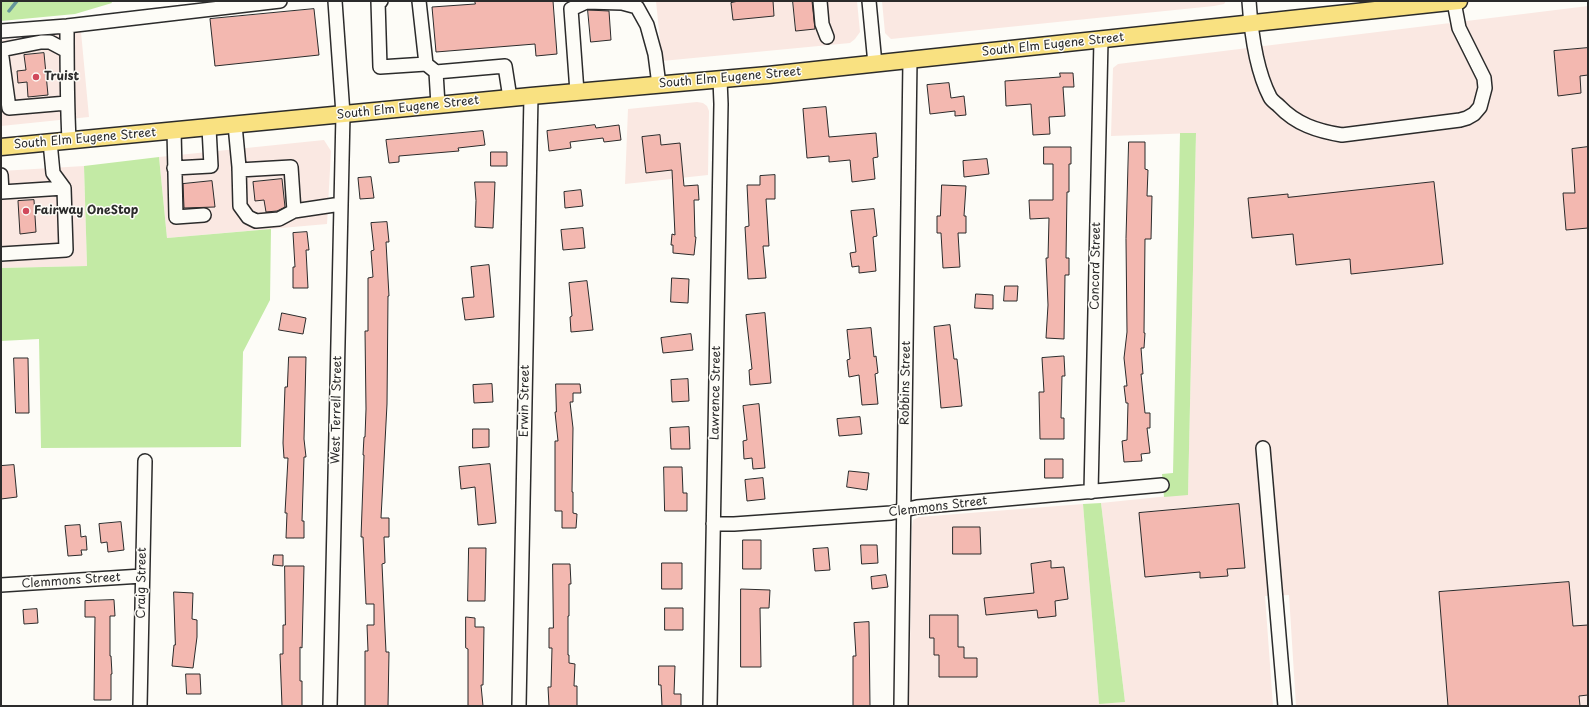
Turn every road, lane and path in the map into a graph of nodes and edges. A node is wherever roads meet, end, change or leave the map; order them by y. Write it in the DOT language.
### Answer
graph roads {
  1 [pos="280,1"];
  2 [pos="335,1"];
  3 [pos="378,1"];
  4 [pos="381,1"];
  5 [pos="419,1"];
  6 [pos="820,1"];
  7 [pos="869,1"];
  8 [pos="1249,1"];
  9 [pos="1456,1"];
  10 [pos="1251,24"];
  11 [pos="68,26"];
  12 [pos="1,31"];
  13 [pos="827,37"];
  14 [pos="1101,40"];
  15 [pos="1,50"];
  16 [pos="67,51"];
  17 [pos="910,60"];
  18 [pos="426,64"];
  19 [pos="875,64"];
  20 [pos="436,72"];
  21 [pos="720,79"];
  22 [pos="659,85"];
  23 [pos="577,92"];
  24 [pos="531,96"];
  25 [pos="510,98"];
  26 [pos="67,103"];
  27 [pos="438,105"];
  28 [pos="343,114"];
  29 [pos="235,125"];
  30 [pos="209,128"];
  31 [pos="174,130"];
  32 [pos="69,140"];
  33 [pos="50,142"];
  34 [pos="1,147"];
  35 [pos="174,168"];
  36 [pos="239,170"];
  37 [pos="1,175"];
  38 [pos="64,188"];
  39 [pos="1,192"];
  40 [pos="341,204"];
  41 [pos="294,211"];
  42 [pos="204,216"];
  43 [pos="1,254"];
  44 [pos="1262,448"];
  45 [pos="145,461"];
  46 [pos="1162,485"];
  47 [pos="1091,492"];
  48 [pos="904,510"];
  49 [pos="713,524"];
  50 [pos="142,576"];
  51 [pos="1,586"];
  52 [pos="140,706"];
  53 [pos="330,706"];
  54 [pos="519,706"];
  55 [pos="710,706"];
  56 [pos="901,706"];
  57 [pos="1285,706"];
  1 -- 11 [label="street"];
  2 -- 28 [label="street, West Terrell Street"];
  3 -- 4 [label="street"];
  3 -- 18 [label="street"];
  5 -- 18 [label="street"];
  6 -- 13 [label="street"];
  7 -- 19 [label="street"];
  8 -- 10 [label="street"];
  9 -- 10 [label="main road, South Elm Eugene Street"];
  9 -- 10 [label="street"];
  10 -- 14 [label="main road, South Elm Eugene Street"];
  11 -- 12 [label="street"];
  11 -- 16 [label="street"];
  14 -- 17 [label="main road, South Elm Eugene Street"];
  14 -- 47 [label="street, Concord Street"];
  15 -- 16 [label="street"];
  15 -- 26 [label="street"];
  16 -- 26 [label="street"];
  17 -- 19 [label="main road, South Elm Eugene Street"];
  17 -- 48 [label="street, Robbins Street"];
  18 -- 20 [label="street"];
  19 -- 21 [label="main road, South Elm Eugene Street"];
  20 -- 25 [label="street"];
  20 -- 27 [label="street"];
  21 -- 22 [label="main road, South Elm Eugene Street"];
  21 -- 49 [label="street, Lawrence Street"];
  22 -- 23 [label="main road, South Elm Eugene Street"];
  22 -- 23 [label="street"];
  23 -- 24 [label="main road, South Elm Eugene Street"];
  24 -- 25 [label="main road, South Elm Eugene Street"];
  24 -- 54 [label="street, Erwin Street"];
  25 -- 27 [label="main road, South Elm Eugene Street"];
  26 -- 32 [label="street"];
  27 -- 28 [label="main road, South Elm Eugene Street"];
  28 -- 29 [label="main road, South Elm Eugene Street"];
  28 -- 40 [label="street, West Terrell Street"];
  29 -- 30 [label="main road, South Elm Eugene Street"];
  29 -- 36 [label="street"];
  30 -- 31 [label="main road, South Elm Eugene Street"];
  30 -- 35 [label="street"];
  31 -- 32 [label="main road, South Elm Eugene Street"];
  31 -- 35 [label="street"];
  32 -- 33 [label="main road, South Elm Eugene Street"];
  33 -- 34 [label="main road, South Elm Eugene Street"];
  33 -- 38 [label="street"];
  35 -- 42 [label="street"];
  36 -- 41 [label="street"];
  36 -- 41 [label="street"];
  37 -- 39 [label="street"];
  38 -- 39 [label="street"];
  38 -- 43 [label="street"];
  40 -- 41 [label="street"];
  40 -- 53 [label="street, West Terrell Street"];
  44 -- 57 [label="street"];
  45 -- 50 [label="street, Craig Street"];
  46 -- 47 [label="street, Clemmons Street"];
  47 -- 48 [label="street, Clemmons Street"];
  48 -- 49 [label="street, Clemmons Street"];
  48 -- 56 [label="street, Robbins Street"];
  49 -- 55 [label="street, Lawrence Street"];
  50 -- 51 [label="street, Clemmons Street"];
  50 -- 52 [label="street, Craig Street"];
}
